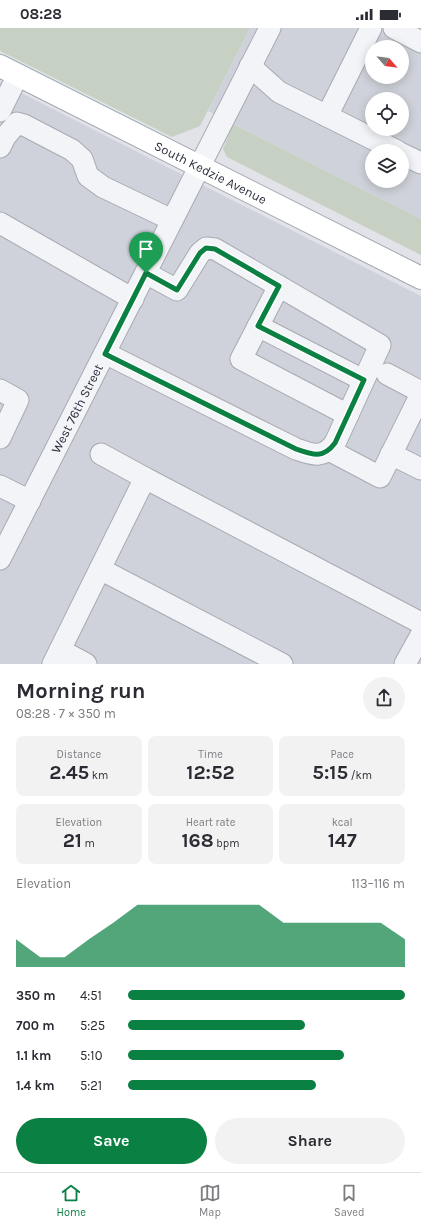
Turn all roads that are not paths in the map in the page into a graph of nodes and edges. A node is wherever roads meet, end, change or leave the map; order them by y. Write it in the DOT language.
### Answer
graph roads {
  1 [pos="270,28"];
  2 [pos="371,28"];
  3 [pos="394,28"];
  4 [pos="421,42"];
  5 [pos="250,66"];
  6 [pos="9,71"];
  7 [pos="0,110"];
  8 [pos="327,116"];
  9 [pos="383,144"];
  10 [pos="0,147"];
  11 [pos="409,157"];
  12 [pos="421,163"];
  13 [pos="200,166"];
  14 [pos="172,220"];
  15 [pos="0,223"];
  16 [pos="146,273"];
  17 [pos="421,278"];
  18 [pos="279,286"];
  19 [pos="133,299"];
  20 [pos="258,326"];
  21 [pos="105,354"];
  22 [pos="387,374"];
  23 [pos="364,380"];
  24 [pos="0,390"];
  25 [pos="421,393"];
  26 [pos="348,414"];
  27 [pos="0,438"];
  28 [pos="329,450"];
  29 [pos="101,454"];
  30 [pos="391,454"];
  31 [pos="421,469"];
  32 [pos="145,478"];
  33 [pos="0,486"];
  34 [pos="30,501"];
  35 [pos="0,559"];
  36 [pos="100,569"];
  37 [pos="421,623"];
  38 [pos="421,635"];
  39 [pos="57,657"];
  40 [pos="86,664"];
  41 [pos="282,664"];
  42 [pos="405,664"];
  1 -- 5 [label="street, West 76th Street"];
  2 -- 8 [label="street"];
  3 -- 4 [label="street"];
  5 -- 8 [label="street"];
  5 -- 13 [label="street, West 76th Street"];
  6 -- 7 [label="street"];
  6 -- 13 [label="main road, South Kedzie Avenue"];
  8 -- 9 [label="street"];
  10 -- 14 [label="street"];
  11 -- 12 [label="street"];
  13 -- 14 [label="street, West 76th Street"];
  13 -- 17 [label="main road, South Kedzie Avenue"];
  14 -- 16 [label="street, West 76th Street"];
  15 -- 19 [label="street"];
  16 -- 18 [label="street"];
  16 -- 19 [label="street, West 76th Street"];
  18 -- 20 [label="street"];
  18 -- 23 [label="street"];
  19 -- 21 [label="street, West 76th Street"];
  20 -- 23 [label="street"];
  20 -- 26 [label="street"];
  21 -- 28 [label="street"];
  21 -- 34 [label="street, West 76th Street"];
  22 -- 25 [label="street"];
  23 -- 26 [label="street"];
  24 -- 27 [label="street"];
  25 -- 30 [label="street"];
  26 -- 28 [label="street"];
  28 -- 30 [label="street"];
  29 -- 32 [label="street"];
  30 -- 31 [label="street"];
  32 -- 36 [label="street"];
  32 -- 37 [label="street"];
  33 -- 34 [label="street"];
  34 -- 35 [label="street, West 76th Street"];
  36 -- 39 [label="street"];
  36 -- 41 [label="street"];
  38 -- 42 [label="street"];
  39 -- 40 [label="street"];
}
